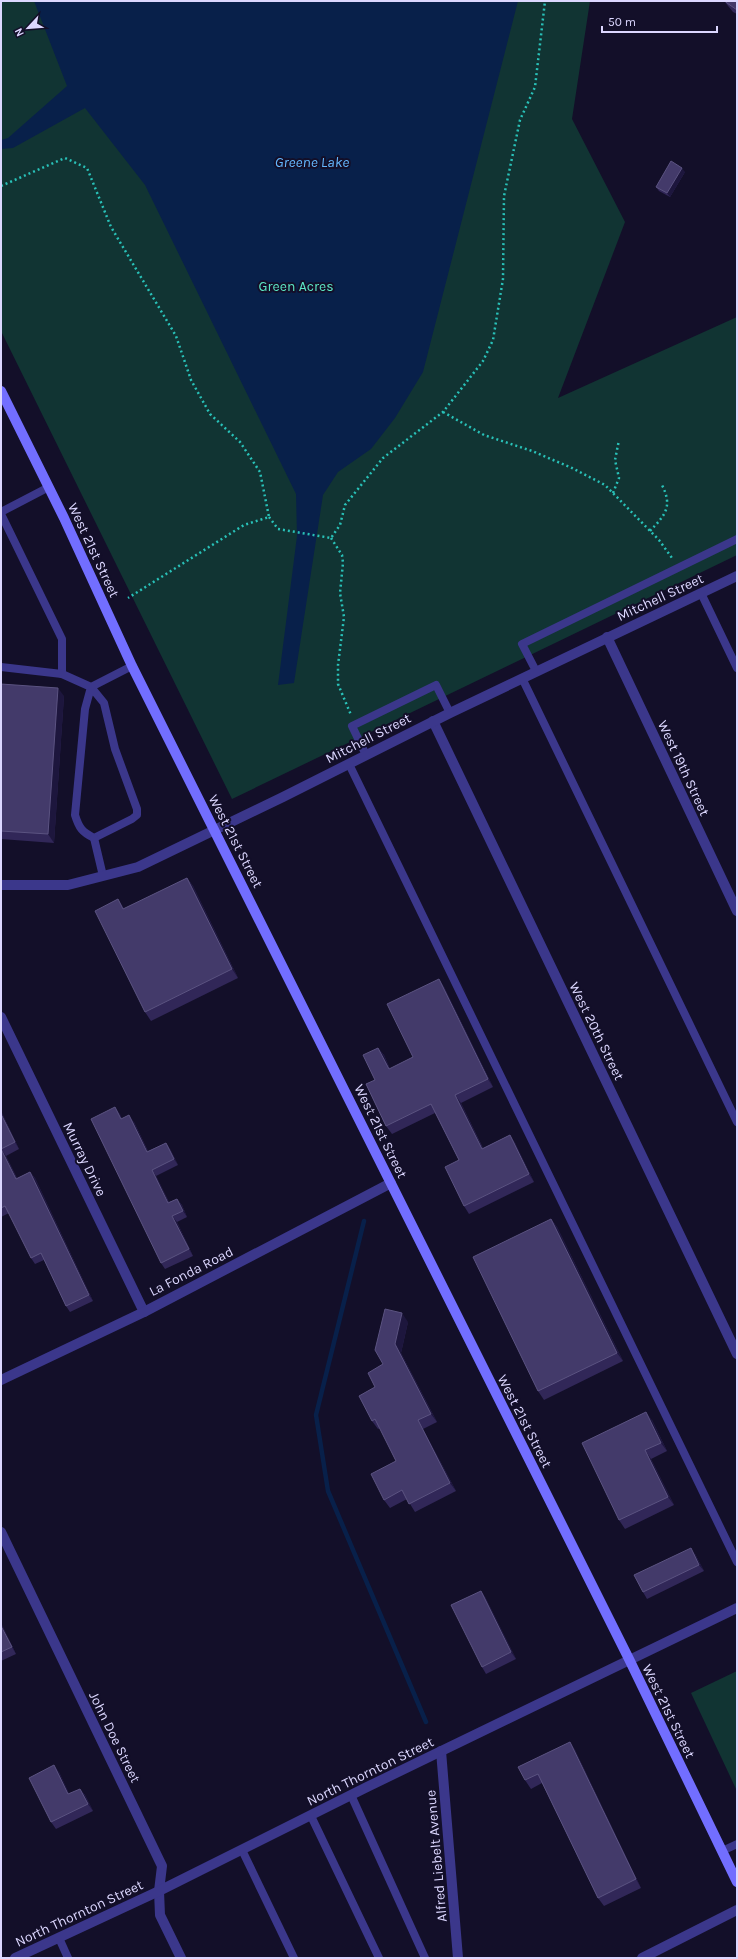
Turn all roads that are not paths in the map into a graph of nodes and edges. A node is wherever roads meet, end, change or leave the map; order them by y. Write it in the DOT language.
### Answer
graph roads {
  1 [pos="1,391"];
  2 [pos="49,487"];
  3 [pos="1,513"];
  4 [pos="737,539"];
  5 [pos="737,576"];
  6 [pos="701,593"];
  7 [pos="607,637"];
  8 [pos="132,666"];
  9 [pos="1,667"];
  10 [pos="737,668"];
  11 [pos="536,671"];
  12 [pos="62,674"];
  13 [pos="522,678"];
  14 [pos="91,687"];
  15 [pos="450,713"];
  16 [pos="433,721"];
  17 [pos="366,755"];
  18 [pos="349,764"];
  19 [pos="215,830"];
  20 [pos="94,838"];
  21 [pos="103,876"];
  22 [pos="1,886"];
  23 [pos="737,911"];
  24 [pos="1,1018"];
  25 [pos="737,1122"];
  26 [pos="391,1183"];
  27 [pos="144,1312"];
  28 [pos="737,1354"];
  29 [pos="1,1380"];
  30 [pos="1,1532"];
  31 [pos="737,1562"];
  32 [pos="737,1608"];
  33 [pos="629,1660"];
  34 [pos="441,1751"];
  35 [pos="351,1795"];
  36 [pos="311,1816"];
  37 [pos="737,1844"];
  38 [pos="242,1850"];
  39 [pos="722,1851"];
  40 [pos="737,1882"];
  41 [pos="159,1891"];
  42 [pos="737,1910"];
  43 [pos="59,1938"];
  44 [pos="15,1958"];
  45 [pos="68,1958"];
  46 [pos="182,1958"];
  47 [pos="294,1958"];
  48 [pos="379,1958"];
  49 [pos="425,1958"];
  50 [pos="458,1958"];
  51 [pos="642,1958"];
  1 -- 2 [label="main road, West 21st Street"];
  2 -- 3 [label="lane"];
  2 -- 8 [label="main road, West 21st Street"];
  3 -- 12 [label="lane"];
  4 -- 11 [label="lane"];
  5 -- 6 [label="street, Mitchell Street"];
  6 -- 7 [label="street, Mitchell Street"];
  6 -- 10 [label="lane"];
  7 -- 11 [label="street, Mitchell Street"];
  7 -- 23 [label="street, West 19th Street"];
  8 -- 14 [label="lane"];
  8 -- 19 [label="main road, West 21st Street"];
  9 -- 12 [label="lane"];
  11 -- 13 [label="street, Mitchell Street"];
  12 -- 14 [label="lane"];
  13 -- 15 [label="street, Mitchell Street"];
  13 -- 25 [label="lane"];
  14 -- 20 [label="lane"];
  14 -- 20 [label="lane"];
  15 -- 16 [label="street, Mitchell Street"];
  15 -- 17 [label="lane"];
  16 -- 17 [label="street, Mitchell Street"];
  16 -- 28 [label="street, West 20th Street"];
  17 -- 18 [label="street, Mitchell Street"];
  18 -- 19 [label="street, Mitchell Street"];
  18 -- 31 [label="lane"];
  19 -- 21 [label="street, Mitchell Street"];
  19 -- 26 [label="main road, West 21st Street"];
  20 -- 21 [label="lane"];
  21 -- 22 [label="street, Mitchell Street"];
  24 -- 27 [label="street, Murray Drive"];
  26 -- 27 [label="street, La Fonda Road"];
  26 -- 33 [label="main road, West 21st Street"];
  27 -- 29 [label="street, La Fonda Road"];
  30 -- 41 [label="street, John Doe Street"];
  32 -- 33 [label="street, North Thornton Street"];
  33 -- 34 [label="street, North Thornton Street"];
  33 -- 39 [label="main road, West 21st Street"];
  34 -- 35 [label="street, North Thornton Street"];
  34 -- 50 [label="street, Alfred Liebelt Avenue"];
  35 -- 36 [label="street, North Thornton Street"];
  35 -- 49 [label="lane"];
  36 -- 38 [label="street, North Thornton Street"];
  36 -- 48 [label="lane"];
  37 -- 39 [label="lane"];
  38 -- 41 [label="street, North Thornton Street"];
  38 -- 47 [label="lane"];
  39 -- 40 [label="main road, West 21st Street"];
  41 -- 43 [label="street, North Thornton Street"];
  41 -- 46 [label="street, John Doe Street"];
  42 -- 51 [label="street"];
  43 -- 44 [label="street, North Thornton Street"];
  43 -- 45 [label="lane"];
}
